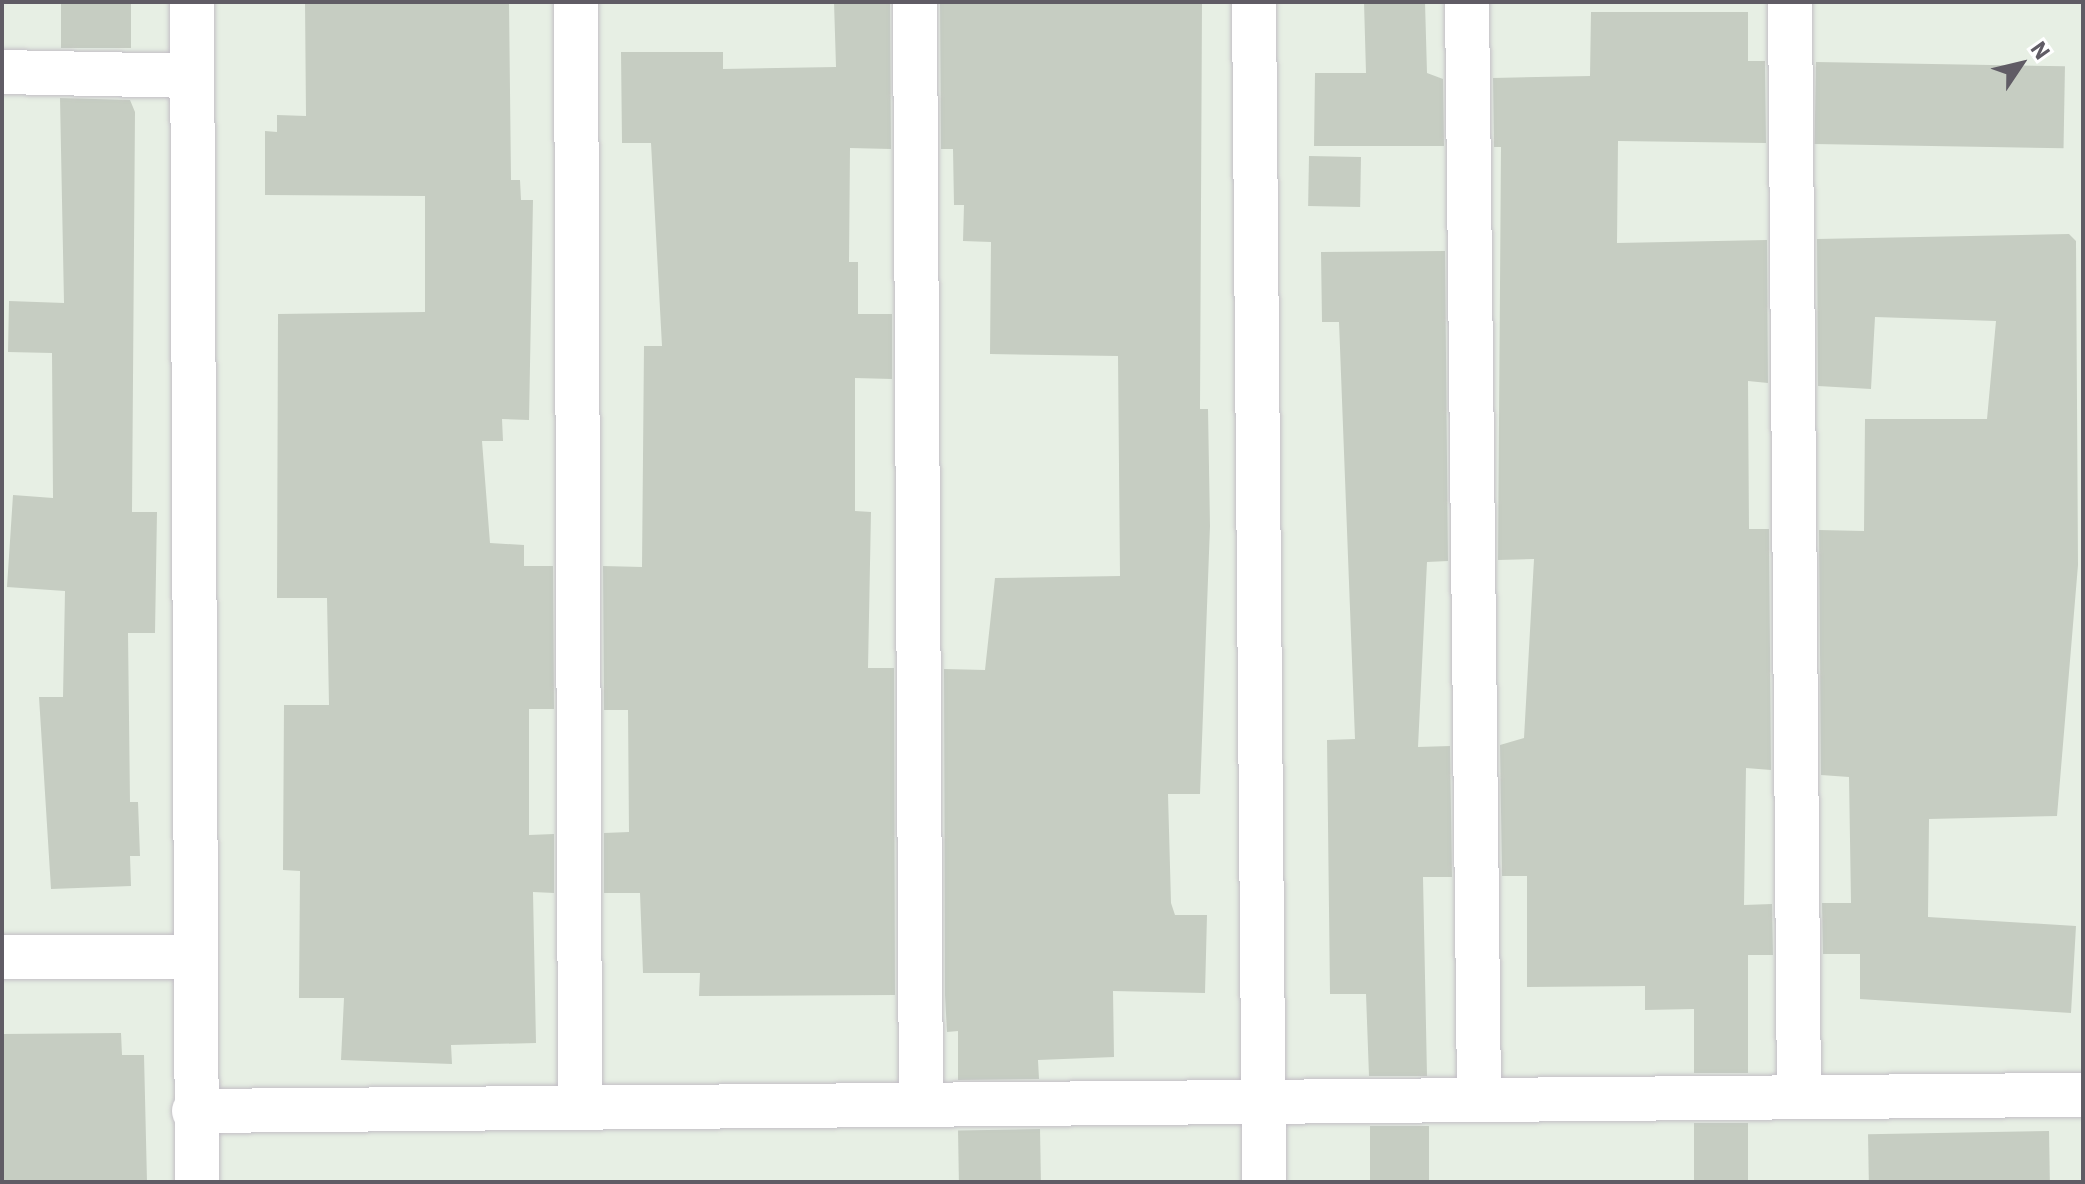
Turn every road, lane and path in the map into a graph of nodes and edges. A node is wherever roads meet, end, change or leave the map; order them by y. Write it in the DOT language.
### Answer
graph roads {
  1 [pos="192,2"];
  2 [pos="576,2"];
  3 [pos="915,2"];
  4 [pos="1254,2"];
  5 [pos="1467,2"];
  6 [pos="1790,2"];
  7 [pos="2,72"];
  8 [pos="192,76"];
  9 [pos="2,957"];
  10 [pos="194,957"];
  11 [pos="2083,1095"];
  12 [pos="1799,1097"];
  13 [pos="1263,1099"];
  14 [pos="1479,1099"];
  15 [pos="921,1100"];
  16 [pos="580,1104"];
  17 [pos="194,1111"];
  18 [pos="197,1182"];
  19 [pos="1264,1182"];
  1 -- 8 [label="street"];
  2 -- 16 [label="street"];
  3 -- 15 [label="street"];
  4 -- 13 [label="street"];
  5 -- 14 [label="street"];
  6 -- 12 [label="street"];
  7 -- 8 [label="street"];
  8 -- 10 [label="street"];
  9 -- 10 [label="street"];
  10 -- 17 [label="street"];
  11 -- 12 [label="street"];
  12 -- 14 [label="street"];
  13 -- 14 [label="street"];
  13 -- 15 [label="street"];
  13 -- 19 [label="street"];
  15 -- 16 [label="street"];
  16 -- 17 [label="street"];
  17 -- 18 [label="street"];
}
